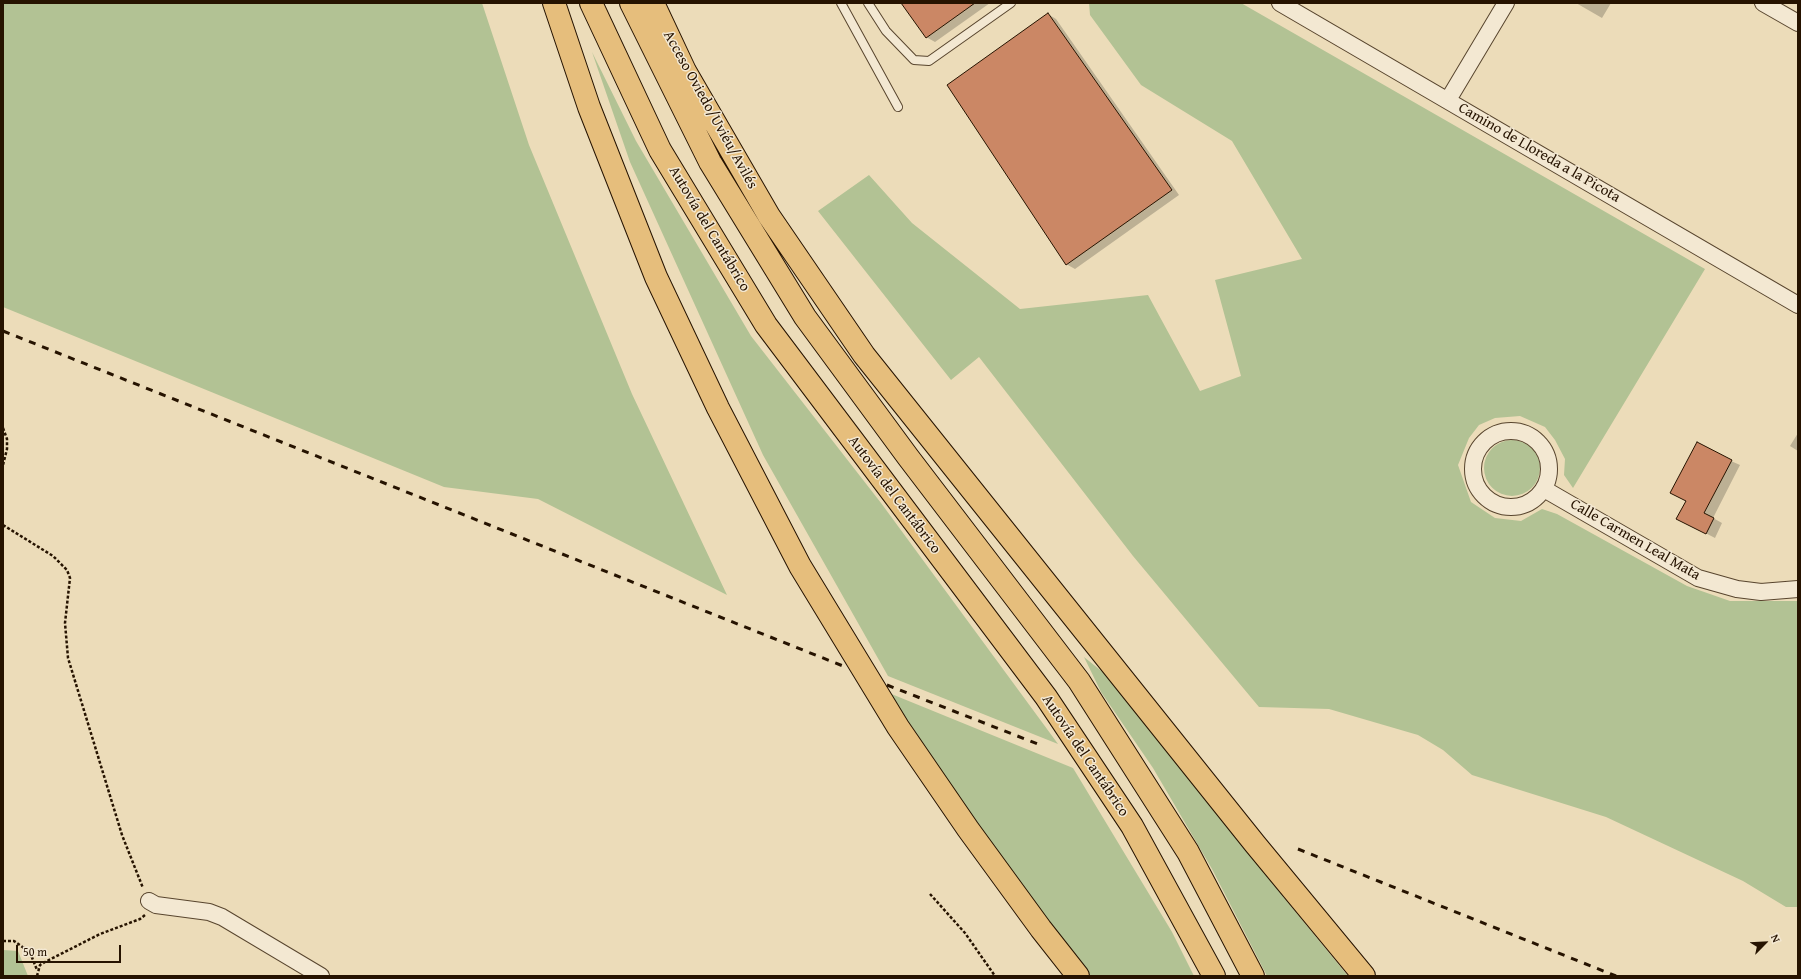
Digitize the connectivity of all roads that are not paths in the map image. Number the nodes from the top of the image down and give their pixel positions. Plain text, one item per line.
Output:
1 (554, 3) edge
2 (591, 3) edge
3 (631, 3) edge
4 (653, 3) edge
5 (841, 3) edge
6 (868, 3) edge
7 (1011, 3) edge
8 (1280, 3) edge
9 (1506, 3) edge
10 (1763, 3) edge
11 (1798, 23) edge
12 (1448, 100) junction
13 (898, 107) dead end
14 (1798, 305) edge
15 (1544, 489) junction
16 (1798, 589) edge
17 (149, 901) road end
18 (321, 976) edge
19 (1078, 976) edge
20 (1214, 976) edge
21 (1253, 976) edge
22 (1364, 976) edge

1 - 19 highway
2 - 20 highway, Autovía del Cantábrico
3 - 21 highway
4 - 22 highway, Acceso Oviedo/Uviéu/Avilés
5 - 13 lane
6 - 7 lane
8 - 12 street, Camino de Lloreda a la Picota
9 - 12 street
10 - 11 street
12 - 14 street, Camino de Lloreda a la Picota
15 - 15 street
15 - 16 street, Calle Carmen Leal Mata
17 - 18 street

